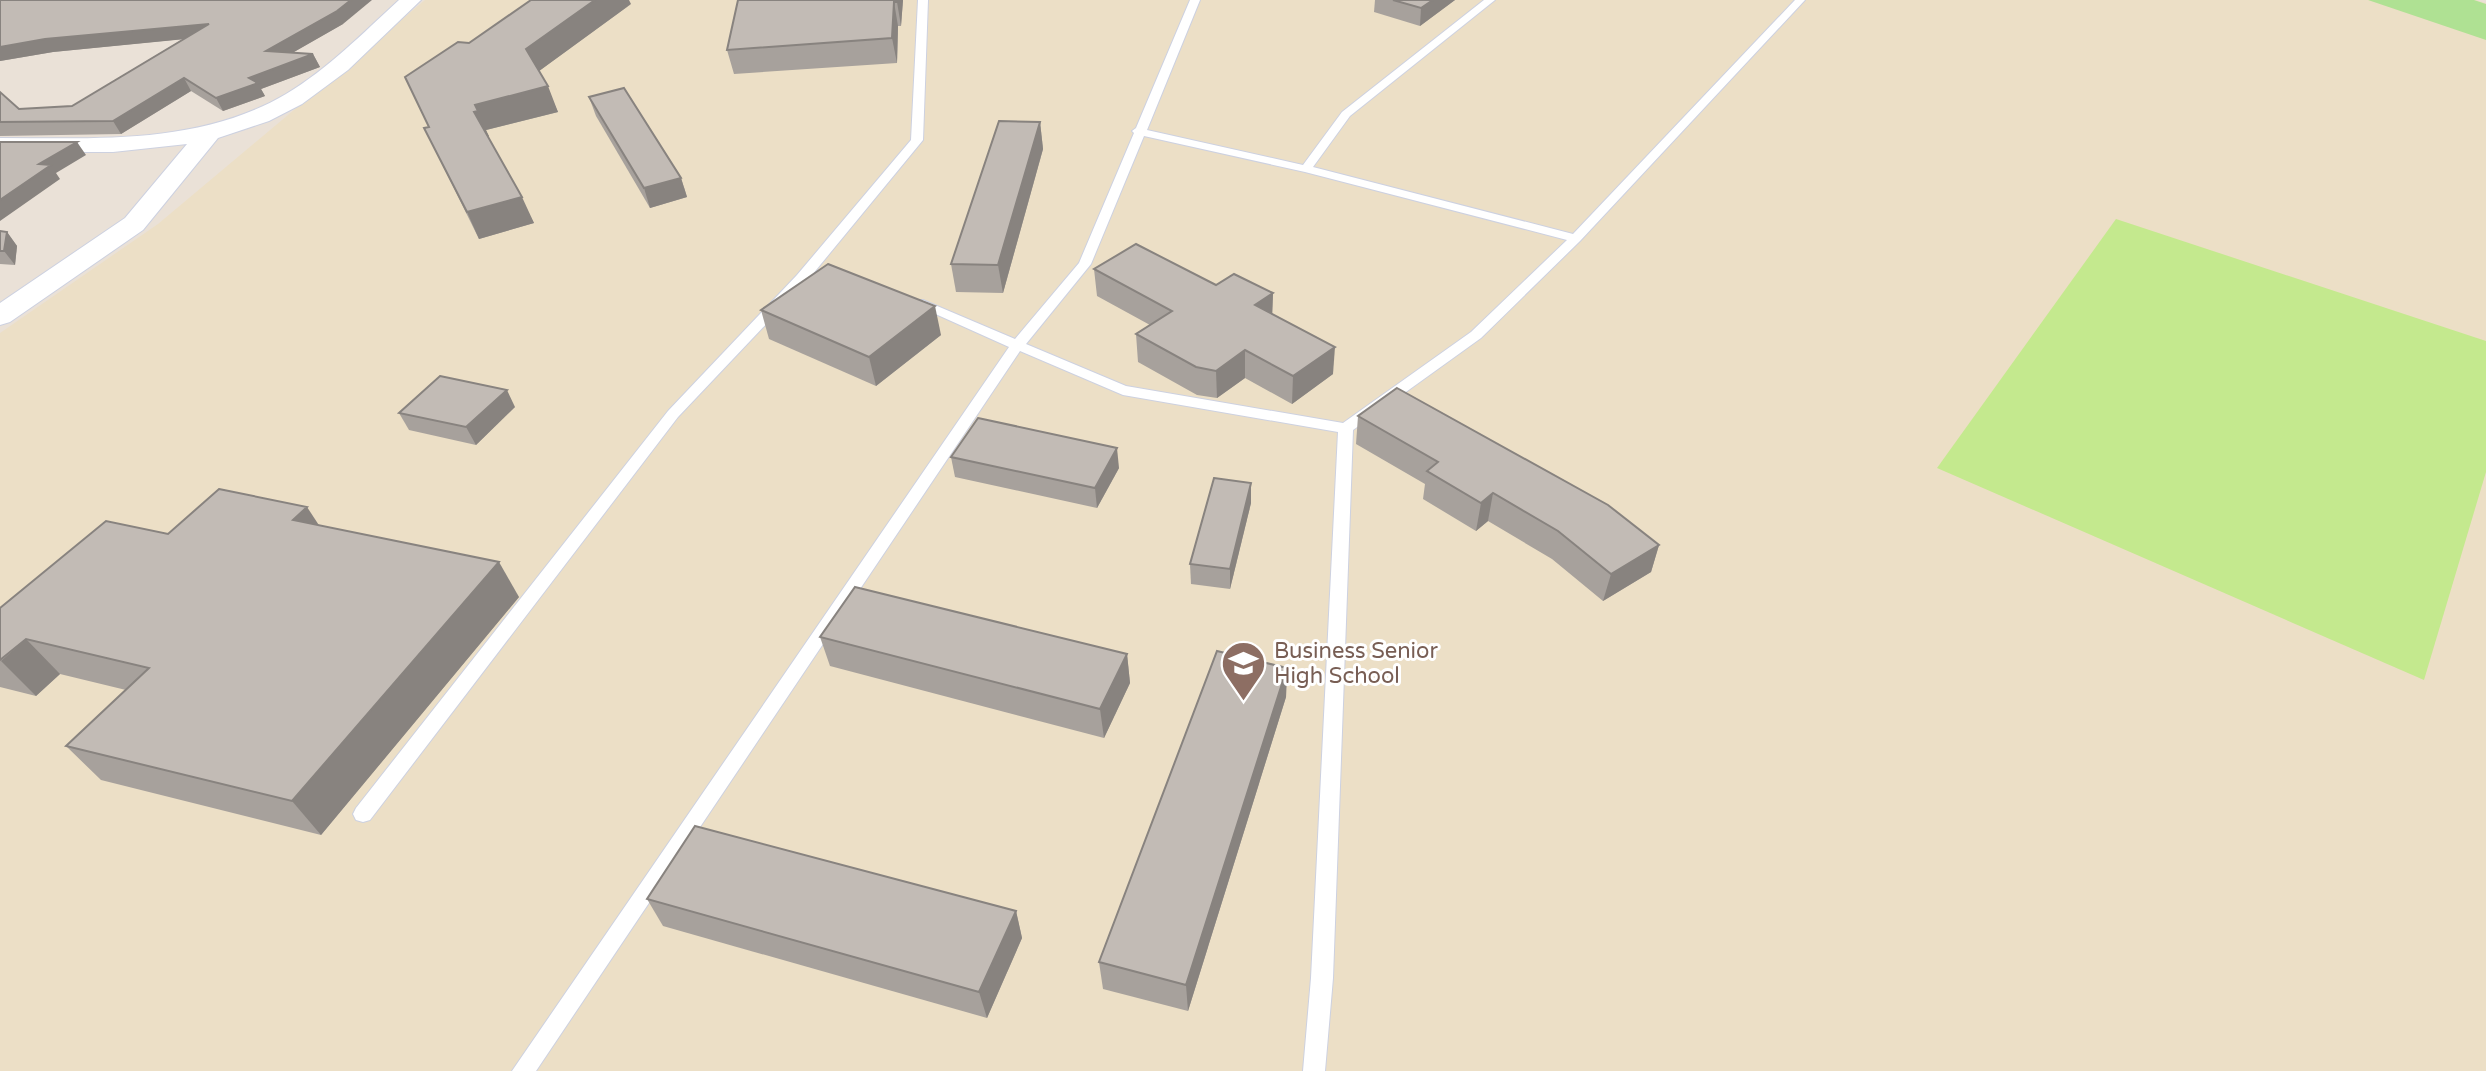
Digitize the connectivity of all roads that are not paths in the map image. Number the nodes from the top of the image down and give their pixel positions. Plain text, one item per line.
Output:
1 (411, 0) edge
2 (923, 0) edge
3 (1195, 0) edge
4 (1490, 0) edge
5 (1800, 0) edge
6 (1138, 131) junction
7 (209, 134) junction
8 (0, 145) edge
9 (1306, 169) junction
10 (1576, 238) junction
11 (900, 295) edge
12 (0, 316) edge
13 (1017, 345) junction
14 (1346, 428) junction
15 (363, 814) dead end
16 (523, 1071) edge
17 (1314, 1071) edge

1 - 7 street
2 - 15 lane
3 - 6 lane
4 - 9 lane
5 - 10 lane
6 - 9 lane
6 - 13 lane
7 - 8 street
7 - 12 street
9 - 10 lane
10 - 14 lane
11 - 13 lane
13 - 14 lane
13 - 16 lane
14 - 17 lane

